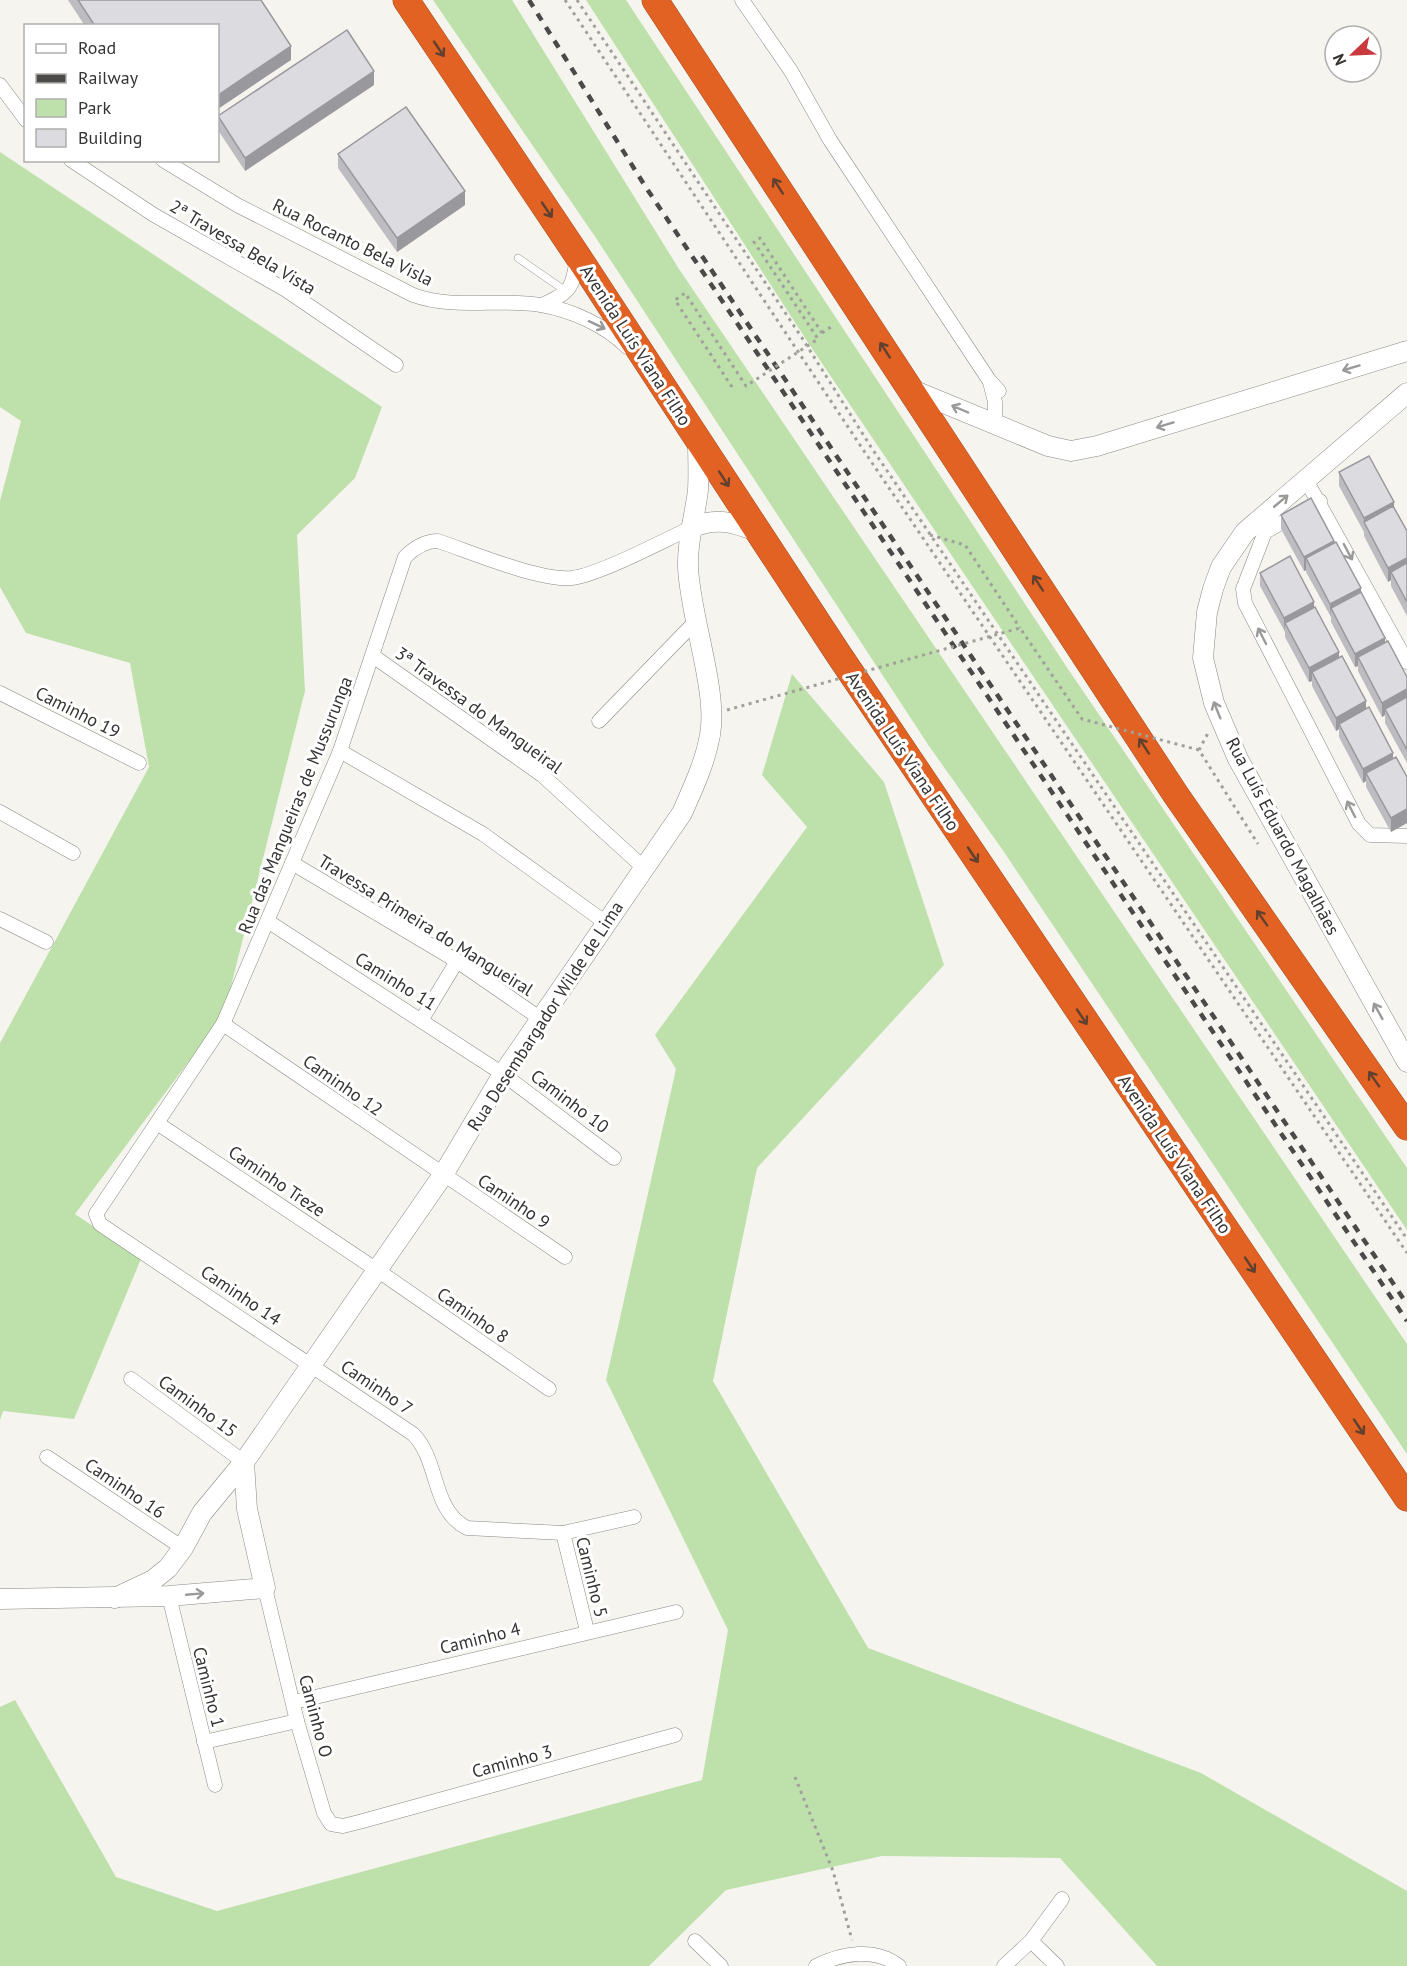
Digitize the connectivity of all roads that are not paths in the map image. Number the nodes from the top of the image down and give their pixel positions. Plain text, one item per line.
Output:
1 (406, 0) edge
2 (655, 0) edge
3 (742, 0) edge
4 (0, 85) edge
5 (19, 102) edge
6 (74, 162) edge
7 (166, 162) edge
8 (577, 255) junction
9 (518, 258) dead end
10 (567, 292) junction
11 (542, 305) junction
12 (1407, 351) edge
13 (396, 365) dead end
14 (658, 378) junction
15 (989, 380) junction
16 (910, 388) junction
17 (999, 391) dead end
18 (1407, 393) edge
19 (995, 424) junction
20 (698, 439) junction
21 (1306, 480) junction
22 (1320, 501) junction
23 (691, 528) junction
24 (758, 532) junction
25 (694, 622) junction
26 (373, 656) junction
27 (1407, 662) edge
28 (0, 693) edge
29 (599, 721) dead end
30 (340, 751) junction
31 (139, 763) dead end
32 (0, 812) edge
33 (1407, 836) edge
34 (73, 853) dead end
35 (292, 863) junction
36 (644, 867) junction
37 (0, 919) edge
38 (269, 922) junction
39 (606, 923) junction
40 (46, 942) dead end
41 (457, 961) junction
42 (422, 1019) junction
43 (541, 1019) junction
44 (223, 1024) junction
45 (1407, 1062) edge
46 (503, 1074) junction
47 (157, 1123) junction
48 (1407, 1127) edge
49 (614, 1158) dead end
50 (443, 1176) junction
51 (108, 1193) joint
52 (565, 1257) dead end
53 (377, 1270) junction
54 (311, 1365) junction
55 (131, 1379) dead end
56 (549, 1389) dead end
57 (47, 1458) dead end
58 (244, 1461) junction
59 (1407, 1498) edge
60 (207, 1506) junction
61 (247, 1509) junction
62 (634, 1517) dead end
63 (563, 1533) junction
64 (183, 1548) junction
65 (168, 1568) junction
66 (265, 1588) junction
67 (169, 1596) junction
68 (115, 1598) junction
69 (0, 1599) edge
70 (676, 1612) dead end
71 (587, 1631) junction
72 (294, 1702) junction
73 (297, 1721) junction
74 (675, 1735) dead end
75 (204, 1742) junction
76 (215, 1785) dead end
77 (359, 1822) joint
78 (1062, 1899) dead end
79 (695, 1941) dead end
80 (1031, 1941) junction
81 (721, 1966) edge
82 (816, 1966) edge
83 (899, 1966) edge
84 (1005, 1966) edge
85 (1057, 1966) edge

1 -> 8 highway, Avenida Luís Viana Filho
16 -> 2 highway
3 - 15 street
4 - 5 street
6 - 13 street, 2ª Travessa Bela Vista
7 - 11 street, Rua Rocanto Bela Visla
8 - 10 street
8 - 14 highway, Avenida Luís Viana Filho
9 - 10 lane
10 - 11 street, Rua Rocanto Bela Visla
11 -> 14 street, Rua Rocanto Bela Visla
12 -> 19 main road
14 - 20 highway, Avenida Luís Viana Filho
15 - 17 street
15 - 19 street
19 -> 16 main road
48 -> 16 highway
18 - 21 main road, Rua Luís Eduardo Magalhães
20 - 23 main road, Rua Desembargador Wilde de Lima
20 -> 24 highway, Avenida Luís Viana Filho
21 - 22 street
45 -> 21 main road, Rua Luís Eduardo Magalhães
22 -> 27 street
33 -> 22 street
23 - 24 main road
23 - 25 main road, Rua Desembargador Wilde de Lima
23 - 26 street, Rua das Mangueiras de Mussurunga
24 -> 59 highway, Avenida Luís Viana Filho
25 - 29 street
25 - 36 main road, Rua Desembargador Wilde de Lima
26 - 30 street, Rua das Mangueiras de Mussurunga
26 - 36 street, 3ª Travessa do Mangueiral
28 - 31 street, Caminho 19
30 - 35 street, Rua das Mangueiras de Mussurunga
30 - 39 street
32 - 34 street
35 - 38 street, Rua das Mangueiras de Mussurunga
35 - 41 street, Travessa Primeira do Mangueiral
36 - 39 main road, Rua Desembargador Wilde de Lima
37 - 40 street
38 - 42 street, Caminho 11
38 - 44 street, Rua das Mangueiras de Mussurunga
39 - 43 main road, Rua Desembargador Wilde de Lima
41 - 42 street
41 - 43 street, Travessa Primeira do Mangueiral
42 - 46 street, Caminho 11
43 - 46 main road, Rua Desembargador Wilde de Lima
44 - 47 street, Rua das Mangueiras de Mussurunga
44 - 50 street, Caminho 12
46 - 49 street, Caminho 10
46 - 50 main road, Rua Desembargador Wilde de Lima
47 - 51 street, Rua das Mangueiras de Mussurunga
47 - 53 street, Caminho Treze
50 - 52 street, Caminho 9
50 - 53 main road, Rua Desembargador Wilde de Lima
51 - 54 street, Caminho 14
53 - 54 main road, Rua Desembargador Wilde de Lima
53 - 56 street, Caminho 8
54 - 58 main road, Rua Desembargador Wilde de Lima
54 - 63 street, Caminho 7
55 - 58 street, Caminho 15
57 - 64 street, Caminho 16
58 - 60 main road, Rua Desembargador Wilde de Lima
58 - 61 main road
60 - 61 main road
60 - 64 main road, Rua Desembargador Wilde de Lima
61 - 66 main road
62 - 63 street, Caminho 5
63 - 71 street, Caminho 5
64 - 65 main road, Rua Desembargador Wilde de Lima
65 - 67 main road
65 - 68 main road, Rua Desembargador Wilde de Lima
67 -> 66 main road, Rua Desembargador Wilde de Lima
66 - 72 street, Caminho O
67 - 68 main road, Rua Desembargador Wilde de Lima
67 - 75 street, Caminho 1
68 - 69 main road, Rua Desembargador Wilde de Lima
70 - 71 street, Caminho 4
71 - 72 street, Caminho 4
72 - 73 street, Caminho O
73 - 75 street
73 - 77 street, Caminho O
74 - 77 street, Caminho 3
75 - 76 street, Caminho 1
78 - 80 street
79 - 81 street
80 - 84 street
80 - 85 street
82 - 83 street

